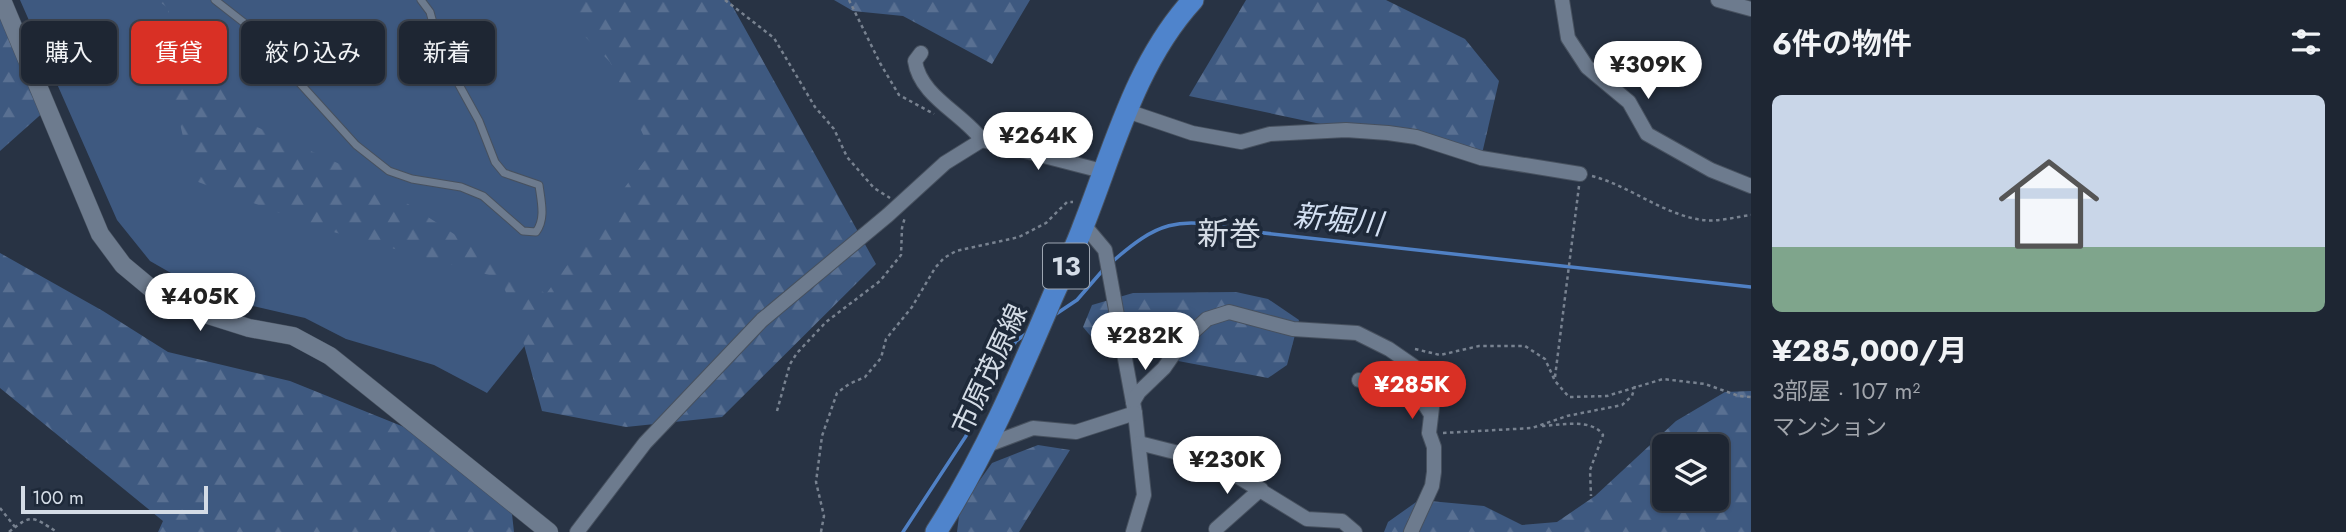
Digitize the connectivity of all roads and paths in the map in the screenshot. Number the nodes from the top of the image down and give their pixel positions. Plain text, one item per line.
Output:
1 (2, 0) edge
2 (215, 0) edge
3 (421, 0) edge
4 (725, 0) edge
5 (849, 0) edge
6 (1193, 0) edge
7 (1562, 0) edge
8 (1718, 0) edge
9 (1751, 9) edge
10 (921, 53) dead end
11 (1127, 111) junction
12 (934, 114) dead end
13 (982, 140) junction
14 (1102, 170) junction
15 (1580, 174) junction
16 (1751, 186) edge
17 (1092, 202) junction
18 (903, 210) junction
19 (1751, 215) edge
20 (1084, 225) junction
21 (1411, 348) dead end
22 (1359, 380) dead end
23 (1555, 381) junction
24 (1635, 386) junction
25 (1751, 397) edge
26 (1134, 407) junction
27 (776, 411) dead end
28 (1430, 413) junction
29 (1539, 426) junction
30 (1429, 433) junction
31 (1139, 443) junction
32 (985, 446) junction
33 (1261, 489) junction
34 (1591, 496) dead end
35 (0, 508) edge
36 (15, 527) junction
37 (1216, 529) dead end
38 (9, 532) edge
39 (57, 532) edge
40 (549, 532) edge
41 (577, 532) edge
42 (821, 532) edge
43 (936, 532) edge
44 (1133, 532) edge
45 (1355, 532) edge
46 (1411, 532) edge

1 - 40 street
2 - 3 lane
4 - 18 path
5 - 12 path
6 - 11 main road, 市原茂原線 / 13
7 - 16 street
8 - 9 street
10 - 13 street
11 - 14 main road, 市原茂原線 / 13
11 - 15 street
13 - 14 street
13 - 18 street
14 - 17 main road, 市原茂原線 / 13
15 - 19 path
15 - 23 path
17 - 20 main road, 市原茂原線 / 13
17 - 42 path
18 - 27 path
18 - 41 street
20 - 26 street, 13
20 - 32 main road, 市原茂原線 / 13
21 - 23 path
22 - 28 street
23 - 24 path
24 - 25 path
24 - 29 path
26 - 28 street
26 - 31 street, 13
26 - 32 street
28 - 30 street
29 - 30 path
29 - 34 path
30 - 46 street
31 - 33 street
31 - 44 street, 13
32 - 43 main road, 市原茂原線 / 13
33 - 37 street
33 - 45 street
35 - 36 path
36 - 38 path
36 - 39 path

